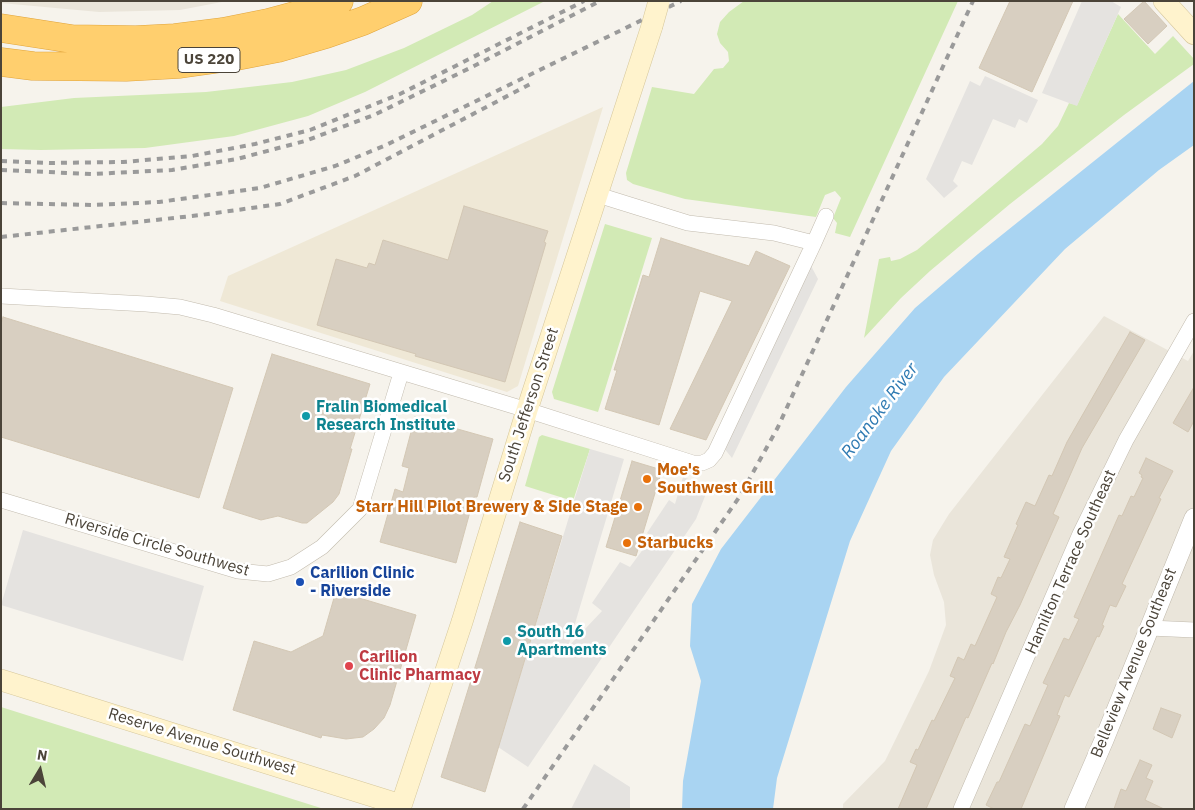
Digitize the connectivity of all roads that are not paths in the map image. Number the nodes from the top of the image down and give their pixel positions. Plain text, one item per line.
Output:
1 (339, 1) edge
2 (408, 1) edge
3 (659, 1) edge
4 (1164, 1) edge
5 (1, 28) edge
6 (1194, 34) edge
7 (1, 62) edge
8 (598, 195) junction
9 (826, 216) dead end
10 (814, 243) junction
11 (1, 296) edge
12 (1194, 321) edge
13 (401, 372) junction
14 (527, 410) junction
15 (1, 500) edge
16 (1194, 518) edge
17 (1150, 628) junction
18 (1194, 630) edge
19 (1, 680) edge
20 (404, 808) edge
21 (961, 809) edge
22 (1074, 809) edge

1 - 5 highway, US 220
2 - 7 highway, US 220
3 - 8 main road, South Jefferson Street, bridge
4 - 6 main road
8 - 10 street
8 - 14 main road, South Jefferson Street
9 - 10 street
10 - 14 street
11 - 13 street
12 - 21 street, Hamilton Terrace Southeast
13 - 14 street
13 - 15 street, Riverside Circle Southwest
14 - 20 main road, South Jefferson Street
16 - 17 street, Belleview Avenue Southeast
17 - 18 street
17 - 22 street, Belleview Avenue Southeast
19 - 20 main road, Reserve Avenue Southwest

